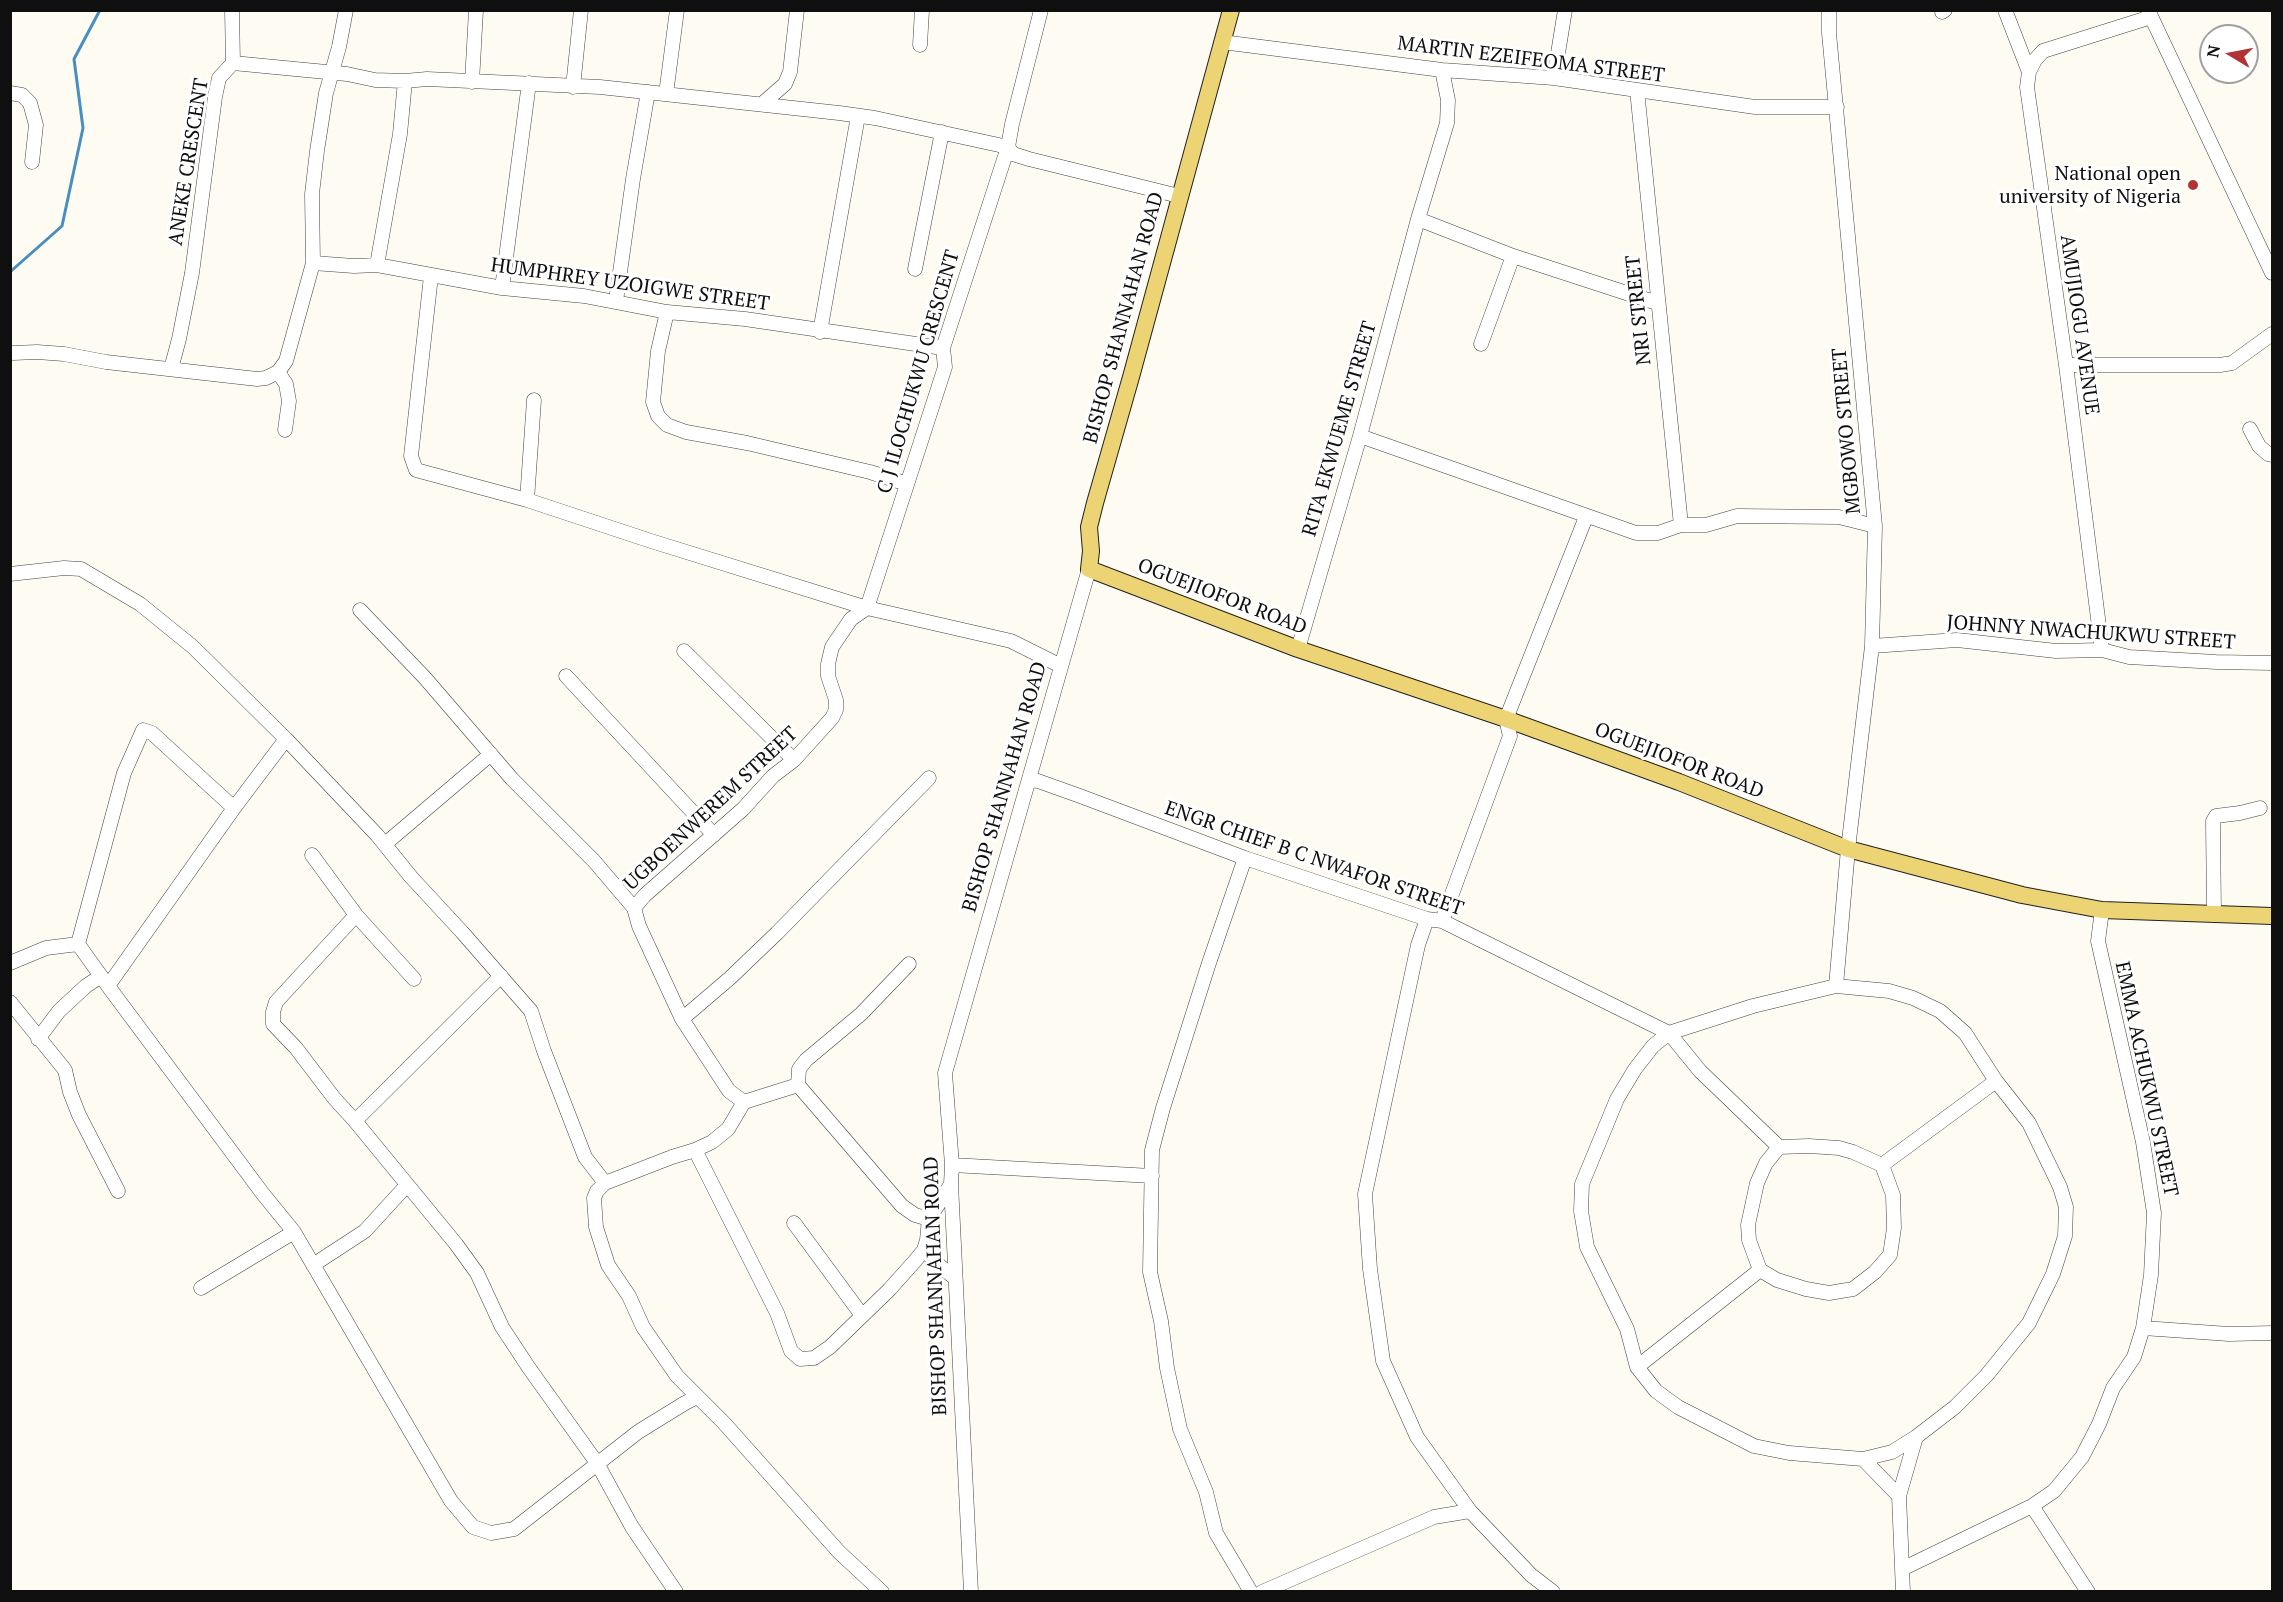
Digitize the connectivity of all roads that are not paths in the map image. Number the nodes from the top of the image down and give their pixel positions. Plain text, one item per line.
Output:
1 (232, 10) edge
2 (346, 10) edge
3 (476, 10) edge
4 (580, 10) edge
5 (677, 10) edge
6 (797, 10) edge
7 (922, 10) edge
8 (1041, 10) edge
9 (1231, 10) edge
10 (1565, 10) edge
11 (1829, 10) edge
12 (2005, 10) edge
13 (2150, 14) edge
14 (1222, 42) junction
15 (920, 45) dead end
16 (233, 63) junction
17 (1442, 70) junction
18 (2029, 72) junction
19 (332, 74) junction
20 (1554, 78) junction
21 (405, 81) junction
22 (472, 82) junction
23 (529, 83) junction
24 (573, 87) junction
25 (1637, 90) junction
26 (648, 92) junction
27 (10, 93) edge
28 (666, 94) junction
29 (762, 105) junction
30 (1837, 107) junction
31 (858, 116) junction
32 (942, 132) junction
33 (1008, 147) junction
34 (32, 162) dead end
35 (1179, 196) junction
36 (1418, 219) junction
37 (1513, 256) junction
38 (313, 263) junction
39 (376, 264) junction
40 (915, 269) dead end
41 (2272, 273) edge
42 (431, 276) junction
43 (502, 288) junction
44 (616, 301) junction
45 (1657, 303) junction
46 (667, 312) junction
47 (820, 332) junction
48 (2272, 334) edge
49 (1481, 344) dead end
50 (943, 348) junction
51 (13, 353) dead end
52 (2066, 365) junction
53 (171, 369) junction
54 (278, 372) junction
55 (534, 400) dead end
56 (2250, 429) dead end
57 (285, 430) dead end
58 (1360, 436) junction
59 (2272, 455) edge
60 (907, 484) junction
61 (527, 500) junction
62 (1586, 517) junction
63 (1681, 525) junction
64 (1875, 526) junction
65 (1089, 569) junction
66 (10, 574) edge
67 (867, 608) junction
68 (360, 610) dead end
69 (1872, 646) junction
70 (1298, 649) junction
71 (2102, 650) junction
72 (684, 651) dead end
73 (2272, 663) edge
74 (1061, 666) junction
75 (566, 676) dead end
76 (1506, 719) junction
77 (286, 739) junction
78 (491, 754) junction
79 (794, 760) junction
80 (929, 778) dead end
81 (1033, 780) junction
82 (234, 808) junction
83 (2260, 808) dead end
84 (714, 835) junction
85 (385, 844) junction
86 (1848, 849) junction
87 (312, 855) dead end
88 (1245, 858) junction
89 (634, 909) junction
90 (2102, 910) junction
91 (356, 915) junction
92 (2214, 915) junction
93 (2272, 916) edge
94 (1427, 919) junction
95 (1442, 921) junction
96 (78, 944) junction
97 (10, 963) edge
98 (909, 964) dead end
99 (501, 976) junction
100 (414, 979) dead end
101 (105, 981) junction
102 (1836, 986) junction
103 (10, 1002) edge
104 (682, 1019) junction
105 (1669, 1033) junction
106 (38, 1039) junction
107 (1996, 1081) junction
108 (798, 1085) junction
109 (744, 1102) junction
110 (355, 1120) junction
111 (1779, 1147) junction
112 (695, 1150) junction
113 (952, 1165) junction
114 (1882, 1165) junction
115 (1152, 1176) junction
116 (605, 1183) junction
117 (951, 1184) junction
118 (407, 1185) junction
119 (118, 1191) dead end
120 (929, 1219) junction
121 (794, 1223) dead end
122 (294, 1232) junction
123 (924, 1250) junction
124 (313, 1265) junction
125 (1760, 1270) junction
126 (955, 1278) junction
127 (201, 1288) dead end
128 (861, 1314) junction
129 (2143, 1328) junction
130 (2272, 1334) edge
131 (1637, 1367) junction
132 (697, 1398) junction
133 (1916, 1437) junction
134 (1863, 1459) junction
135 (597, 1463) junction
136 (1899, 1496) junction
137 (2032, 1506) junction
138 (1470, 1511) junction
139 (1902, 1569) junction
140 (676, 1592) edge
141 (882, 1592) edge
142 (971, 1592) edge
143 (1251, 1592) edge
144 (1262, 1592) edge
145 (1553, 1592) edge
146 (1903, 1592) edge
147 (2088, 1592) edge

1 - 16 street
2 - 19 street
3 - 22 street
4 - 24 street
5 - 28 street
6 - 29 street
7 - 15 street
8 - 33 street, C J ILOCHUKWU CRESCENT
9 - 14 main road, BISHOP SHANNAHAN ROAD
10 - 20 street
11 - 30 street, MGBOWO STREET
12 - 18 street
13 - 18 street
13 - 41 street
14 - 17 street, MARTIN EZEIFEOMA STREET
14 - 35 main road, BISHOP SHANNAHAN ROAD
16 - 19 street, ANEKE CRESCENT
16 - 53 street, ANEKE CRESCENT
17 - 20 street, MARTIN EZEIFEOMA STREET
17 - 36 street, RITA EKWUEME STREET
18 - 52 street, AMUJIOGU AVENUE
19 - 21 street, ANEKE CRESCENT
19 - 38 street
20 - 25 street, MARTIN EZEIFEOMA STREET
21 - 22 street, ANEKE CRESCENT
21 - 39 street
22 - 23 street, ANEKE CRESCENT
23 - 24 street, ANEKE CRESCENT
23 - 43 street
24 - 26 street, ANEKE CRESCENT
25 - 30 street, MARTIN EZEIFEOMA STREET
25 - 45 street, NRI STREET
26 - 28 street, ANEKE CRESCENT
26 - 44 street
27 - 34 street
28 - 29 street, ANEKE CRESCENT
29 - 31 street, ANEKE CRESCENT
30 - 64 street, MGBOWO STREET
31 - 32 street, ANEKE CRESCENT
31 - 47 street
32 - 33 street, ANEKE CRESCENT
32 - 40 street
33 - 35 street, ANEKE CRESCENT
33 - 50 street, C J ILOCHUKWU CRESCENT
35 - 65 main road, BISHOP SHANNAHAN ROAD
36 - 37 street
36 - 58 street, RITA EKWUEME STREET
37 - 45 street
37 - 49 street
38 - 39 street, HUMPHREY UZOIGWE STREET
38 - 54 street
39 - 42 street, HUMPHREY UZOIGWE STREET
42 - 43 street, HUMPHREY UZOIGWE STREET
42 - 61 street
43 - 44 street, HUMPHREY UZOIGWE STREET
44 - 46 street, HUMPHREY UZOIGWE STREET
45 - 63 street, NRI STREET
46 - 47 street, HUMPHREY UZOIGWE STREET
46 - 60 street
47 - 50 street, HUMPHREY UZOIGWE STREET
48 - 52 street
50 - 60 street, C J ILOCHUKWU CRESCENT
51 - 53 street
52 - 71 street, AMUJIOGU AVENUE
53 - 54 street
54 - 57 street
55 - 61 street
56 - 59 street
58 - 62 street
58 - 70 street, RITA EKWUEME STREET
60 - 67 street, C J ILOCHUKWU CRESCENT
61 - 67 street
62 - 63 street
62 - 76 street
63 - 64 street
64 - 69 street, MGBOWO STREET
65 - 70 main road, OGUEJIOFOR ROAD
65 - 74 street, BISHOP SHANNAHAN ROAD
66 - 77 street
67 - 74 street
67 - 79 street, UGBOENWEREM STREET
68 - 78 street
69 - 71 street, JOHNNY NWACHUKWU STREET
69 - 86 street, MGBOWO STREET
70 - 76 main road, OGUEJIOFOR ROAD
71 - 73 street, JOHNNY NWACHUKWU STREET
72 - 79 street
74 - 81 street, BISHOP SHANNAHAN ROAD
75 - 84 street
76 - 86 main road, OGUEJIOFOR ROAD
76 - 95 street
77 - 82 street
77 - 85 street
78 - 85 street
78 - 89 street
79 - 84 street, UGBOENWEREM STREET
80 - 104 street
81 - 88 street, ENGR CHIEF B C NWAFOR STREET
81 - 113 street, BISHOP SHANNAHAN ROAD
82 - 96 street
82 - 101 street
83 - 92 street
84 - 89 street, UGBOENWEREM STREET
85 - 99 street
86 - 90 main road, OGUEJIOFOR ROAD
86 - 102 street, MGBOWO STREET
87 - 91 street
88 - 94 street, ENGR CHIEF B C NWAFOR STREET
88 - 115 street
89 - 104 street, UGBOENWEREM STREET
90 - 92 main road, OGUEJIOFOR ROAD
90 - 129 street, EMMA ACHUKWU STREET
91 - 100 street
91 - 110 street
92 - 93 main road, OGUEJIOFOR ROAD
94 - 95 street, ENGR CHIEF B C NWAFOR STREET
94 - 138 street
95 - 105 street, ENGR CHIEF B C NWAFOR STREET
96 - 97 street
96 - 101 street
98 - 108 street
99 - 110 street
99 - 116 street
101 - 106 street
101 - 122 street
102 - 105 street
102 - 107 street
103 - 106 street
104 - 109 street, UGBOENWEREM STREET
105 - 111 street
105 - 131 street
106 - 119 street
107 - 114 street
107 - 133 street
108 - 109 street
108 - 120 street
109 - 112 street
110 - 118 street
111 - 114 street
111 - 125 street
112 - 116 street
112 - 128 street
113 - 115 street
113 - 117 street, BISHOP SHANNAHAN ROAD
114 - 125 street
115 - 143 street
116 - 132 street
117 - 120 street
117 - 126 street, BISHOP SHANNAHAN ROAD
118 - 124 street
118 - 135 street
120 - 123 street
121 - 128 street
122 - 124 street
122 - 127 street
123 - 126 street
123 - 128 street
124 - 135 street
125 - 131 street
126 - 142 street, BISHOP SHANNAHAN ROAD
129 - 130 street
129 - 137 street, EMMA ACHUKWU STREET
131 - 134 street
132 - 135 street
132 - 141 street
133 - 134 street
133 - 136 street
134 - 136 street
135 - 140 street
136 - 139 street
137 - 139 street, EMMA ACHUKWU STREET
137 - 147 street
138 - 144 street
138 - 145 street
139 - 146 street

